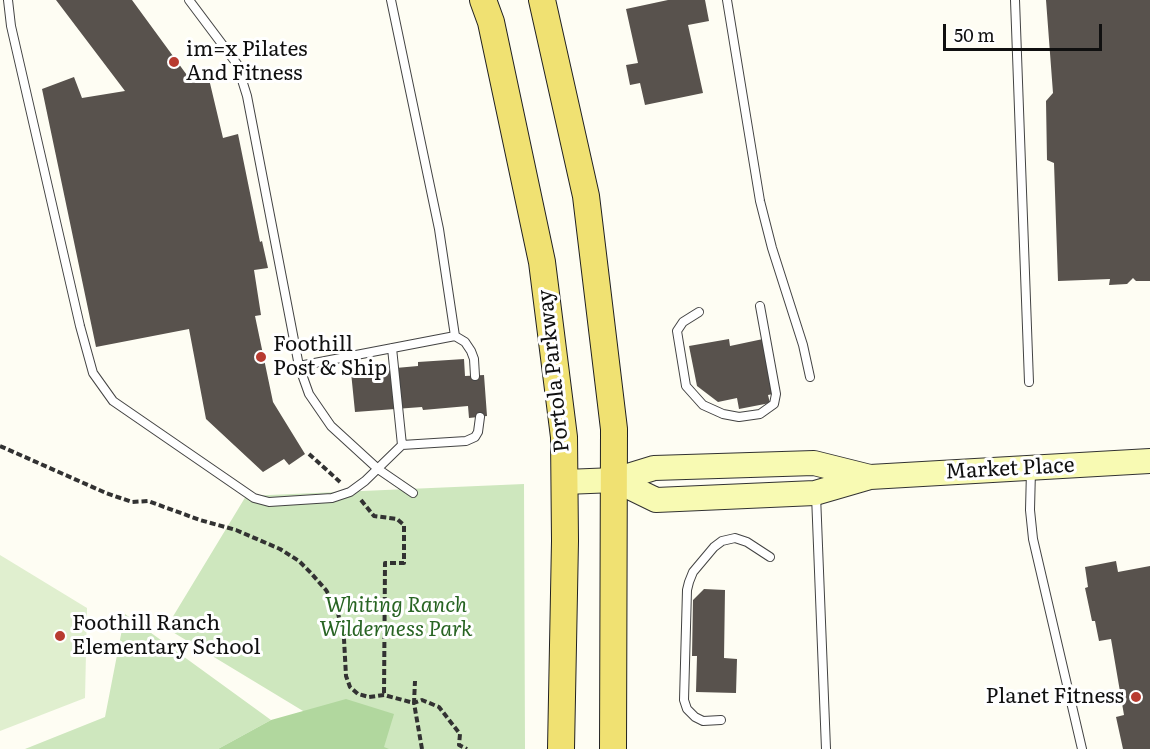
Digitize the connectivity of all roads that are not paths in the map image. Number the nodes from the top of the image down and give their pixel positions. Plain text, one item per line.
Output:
1 (8, 0) edge
2 (189, 0) edge
3 (391, 0) edge
4 (483, 0) edge
5 (542, 0) edge
6 (727, 0) edge
7 (1015, 0) edge
8 (760, 306) dead end
9 (699, 312) dead end
10 (455, 336) junction
11 (392, 348) junction
12 (299, 366) junction
13 (475, 376) dead end
14 (810, 377) dead end
15 (1029, 382) dead end
16 (480, 417) dead end
17 (402, 445) junction
18 (1150, 461) edge
19 (1031, 467) junction
20 (378, 469) junction
21 (870, 477) junction
22 (615, 480) junction
23 (565, 482) junction
24 (413, 493) dead end
25 (816, 493) junction
26 (770, 557) dead end
27 (721, 720) dead end
28 (561, 749) edge
29 (613, 749) edge
30 (826, 749) edge
31 (1082, 749) edge

1 - 20 lane
2 - 12 lane
3 - 10 lane
4 - 23 main road, Portola Parkway
5 - 22 main road
6 - 14 lane
7 - 15 lane
8 - 9 lane
10 - 11 lane
10 - 13 lane
11 - 12 lane
11 - 17 lane
12 - 20 lane
16 - 17 lane
17 - 20 lane
18 - 19 street, Market Place
19 - 21 street, Market Place
19 - 31 lane
20 - 24 lane
21 - 22 street, Market Place
21 - 25 street, Market Place
22 - 23 street, Market Place
22 - 25 street, Market Place
22 - 29 main road
23 - 28 main road, Portola Parkway
25 - 30 lane
26 - 27 lane

